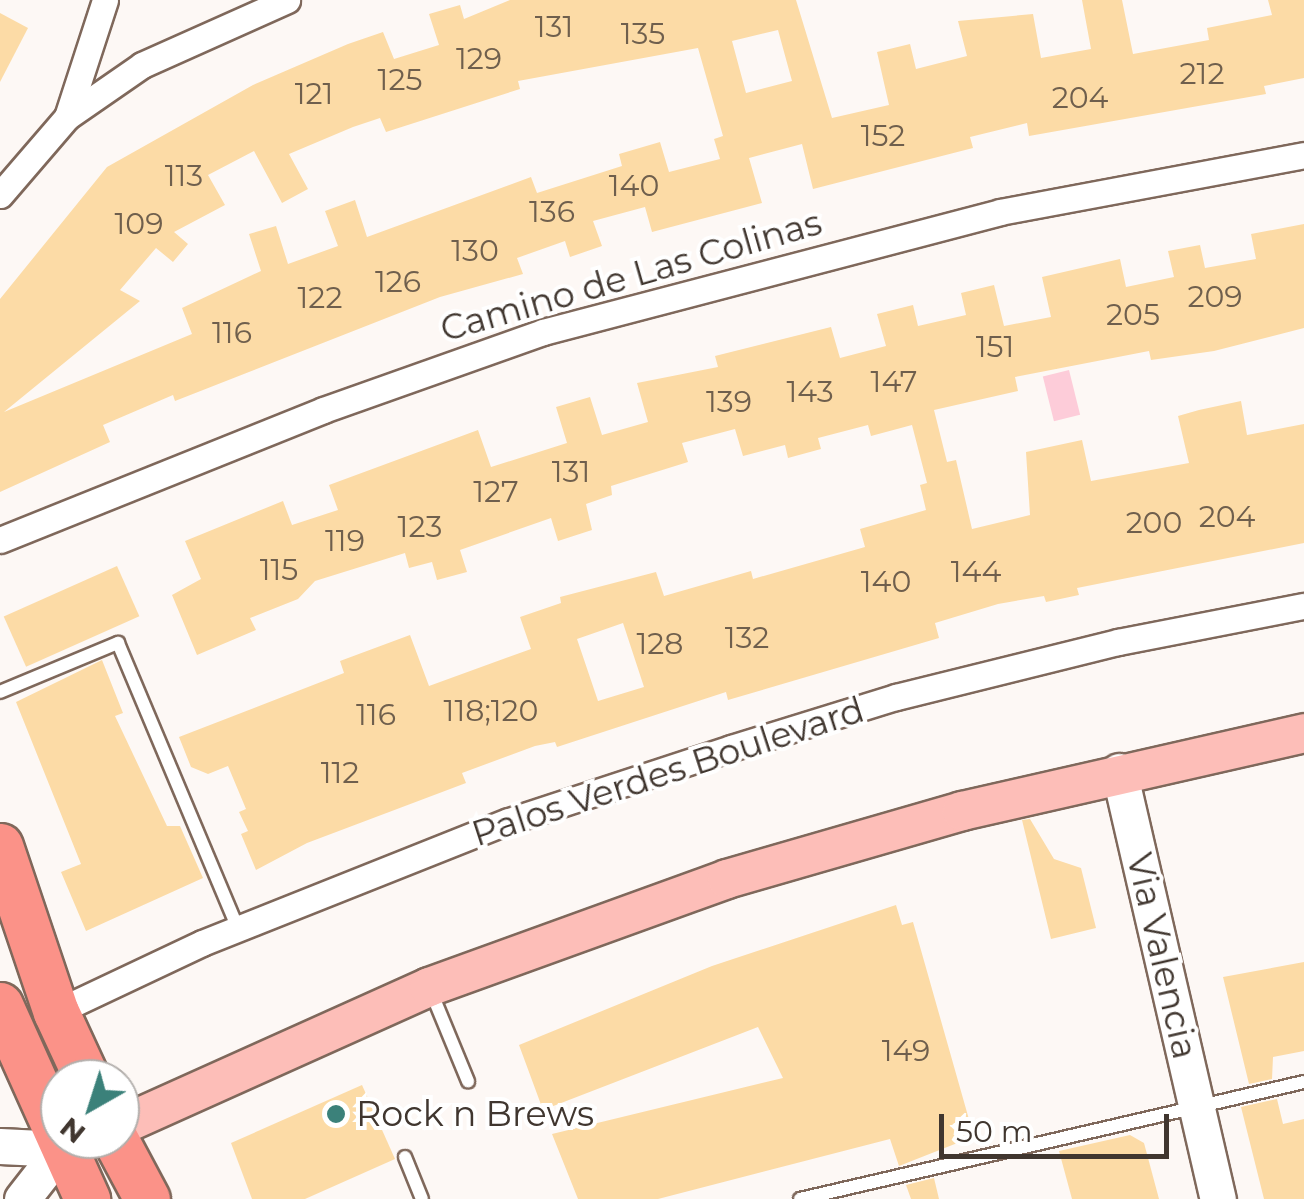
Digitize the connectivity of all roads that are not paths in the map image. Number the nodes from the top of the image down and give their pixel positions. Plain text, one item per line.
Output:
1 (105, 0) edge
2 (287, 0) edge
3 (68, 118) junction
4 (1304, 155) edge
5 (0, 194) edge
6 (0, 540) edge
7 (1304, 606) edge
8 (0, 692) edge
9 (1304, 733) edge
10 (1119, 771) junction
11 (0, 846) edge
12 (238, 929) junction
13 (429, 987) junction
14 (0, 1005) edge
15 (56, 1012) junction
16 (78, 1059) edge
17 (40, 1080) edge
18 (468, 1081) dead end
19 (1304, 1082) edge
20 (1197, 1106) junction
21 (140, 1117) edge
22 (40, 1145) edge
23 (0, 1146) edge
24 (405, 1156) dead end
25 (60, 1159) edge
26 (78, 1159) edge
27 (126, 1159) edge
28 (22, 1199) edge
29 (87, 1199) edge
30 (147, 1199) edge
31 (422, 1199) edge
32 (800, 1199) edge
33 (1218, 1199) edge

1 - 3 street
2 - 3 street
3 - 5 street
4 - 6 street, Camino de Las Colinas
7 - 12 street, Palos Verdes Boulevard
8 - 12 lane
9 - 10 main road
10 - 13 main road
10 - 20 street, Via Valencia
11 - 15 highway
12 - 15 street, Palos Verdes Boulevard
13 - 18 lane
13 - 21 main road
14 - 17 highway
15 - 16 highway
19 - 20 lane
20 - 32 lane
20 - 33 street, Via Valencia
22 - 23 street
24 - 31 lane
25 - 28 street
26 - 29 highway
27 - 30 highway

